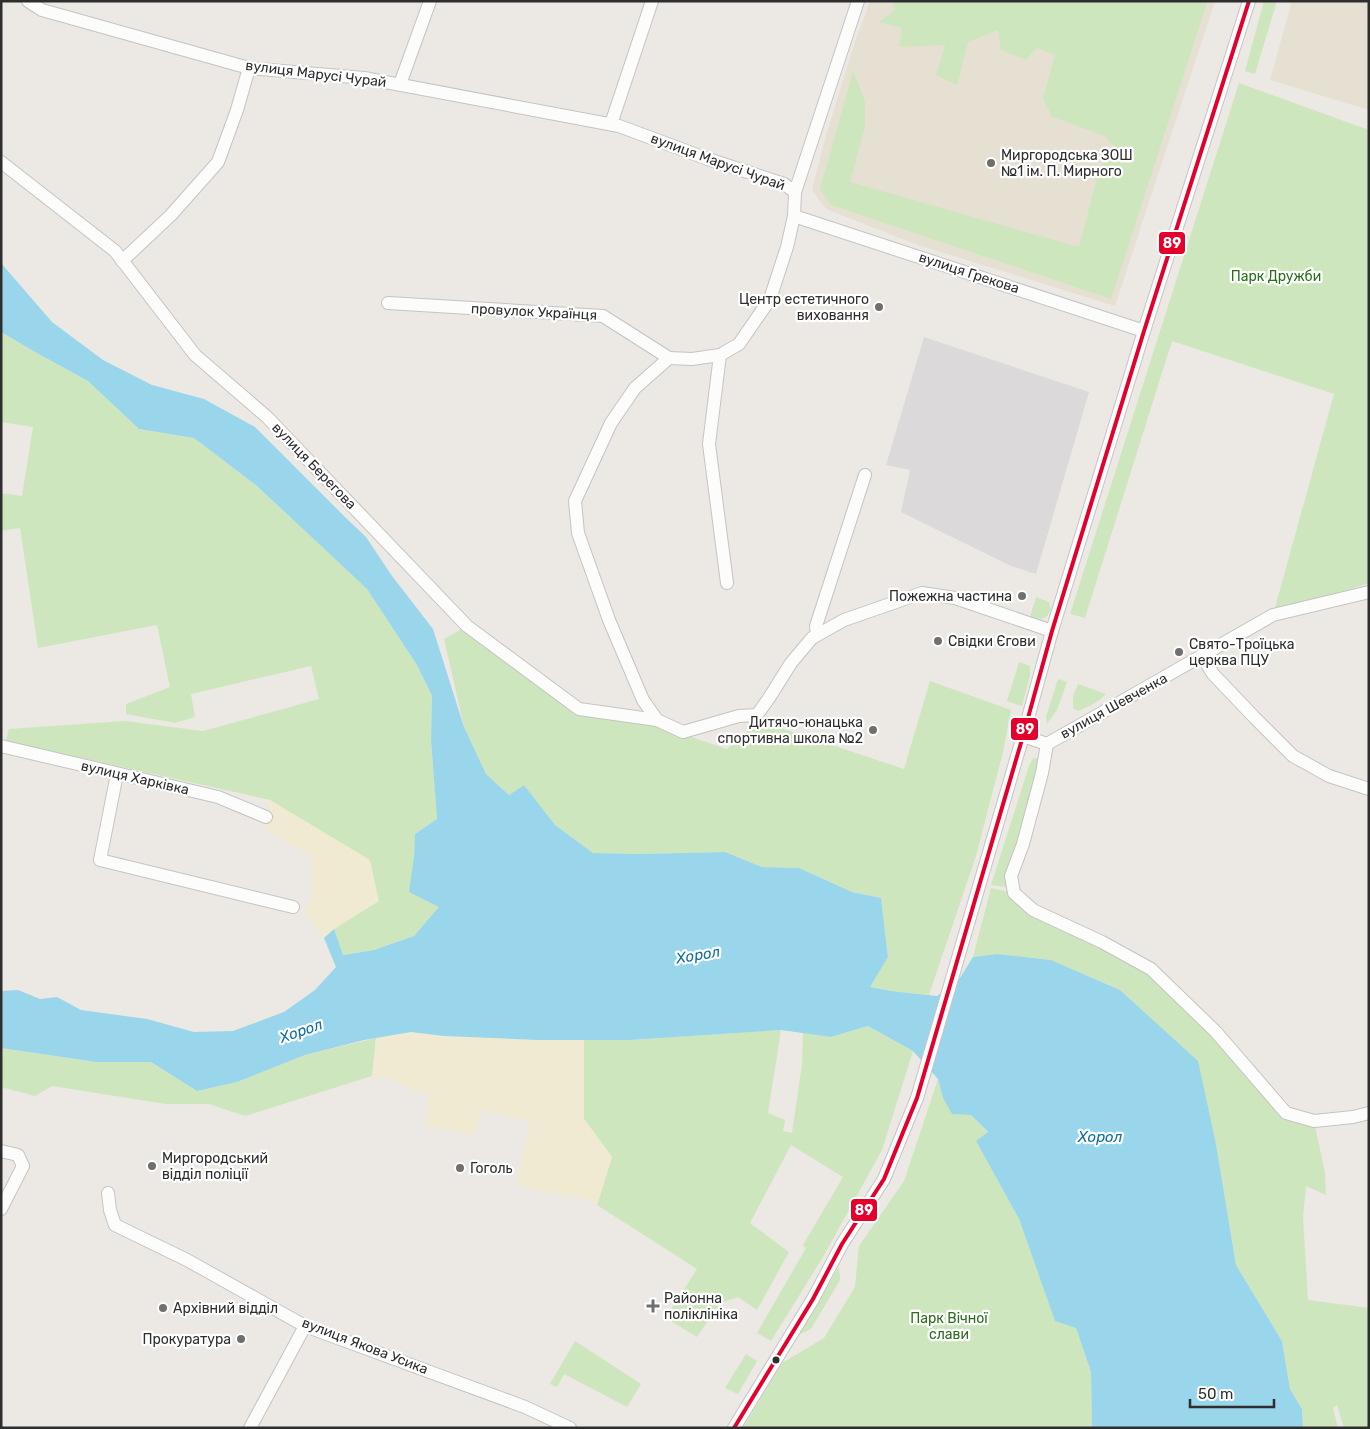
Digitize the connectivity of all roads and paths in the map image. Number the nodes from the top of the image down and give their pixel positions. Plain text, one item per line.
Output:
1 (28, 1) edge
2 (430, 1) edge
3 (652, 1) edge
4 (858, 1) edge
5 (1249, 1) edge
6 (249, 68) junction
7 (400, 84) junction
8 (611, 124) junction
9 (1, 162) edge
10 (795, 192) junction
11 (794, 216) junction
12 (122, 261) junction
13 (388, 303) dead end
14 (1144, 331) junction
15 (720, 355) junction
16 (669, 358) junction
17 (865, 475) dead end
18 (727, 583) dead end
19 (1369, 592) edge
20 (1052, 631) junction
21 (816, 636) junction
22 (1202, 656) junction
23 (657, 720) junction
24 (1024, 736) junction
25 (1047, 744) junction
26 (1, 746) edge
27 (117, 774) junction
28 (1369, 789) edge
29 (266, 817) dead end
30 (293, 907) dead end
31 (1369, 1113) edge
32 (1, 1151) edge
33 (108, 1194) dead end
34 (1, 1209) edge
35 (305, 1326) junction
36 (250, 1428) edge
37 (570, 1428) edge
38 (734, 1428) edge

1 - 6 street, вулиця Марусі Чурай
2 - 7 street
3 - 8 street
4 - 10 street
5 - 14 street
6 - 7 street, вулиця Марусі Чурай
6 - 12 street
7 - 8 street, вулиця Марусі Чурай
8 - 10 street, вулиця Марусі Чурай
9 - 12 street, вулиця Берегова
10 - 11 street
11 - 14 street, вулиця Грекова
11 - 15 street
12 - 23 street, вулиця Берегова
13 - 16 street, провулок Українця
14 - 20 street
15 - 16 street
15 - 18 street
16 - 23 street
17 - 21 street
19 - 22 street, вулиця Шевченка
20 - 21 street
20 - 24 street
21 - 23 street
22 - 25 street, вулиця Шевченка
22 - 28 street
24 - 25 street, вулиця Шевченка
24 - 38 street
25 - 31 street
26 - 27 street, вулиця Харківка
27 - 29 street, вулиця Харківка
27 - 30 street
32 - 34 street
33 - 35 street, вулиця Якова Усика
35 - 36 street
35 - 37 street, вулиця Якова Усика

